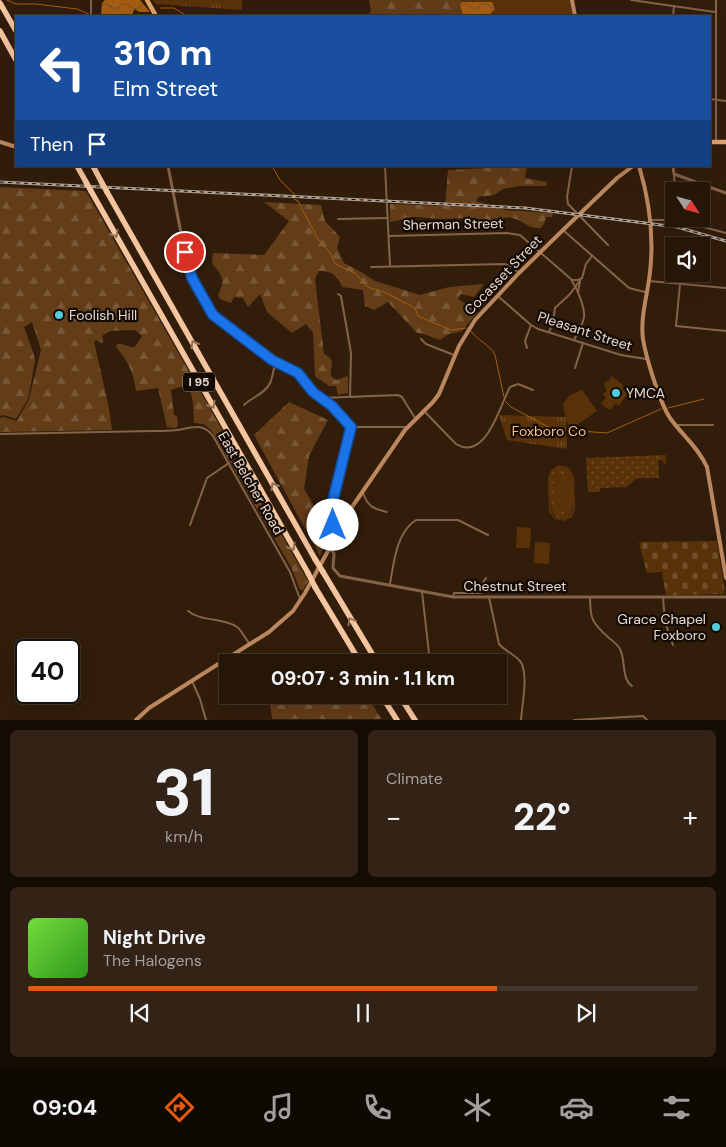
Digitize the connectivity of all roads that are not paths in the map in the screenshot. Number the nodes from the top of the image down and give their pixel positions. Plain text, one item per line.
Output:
1 (91, 0) edge
2 (147, 0) edge
3 (572, 0) edge
4 (631, 0) edge
5 (716, 0) edge
6 (0, 3) edge
7 (674, 6) junction
8 (716, 12) junction
9 (91, 15) edge
10 (155, 15) edge
11 (575, 15) edge
12 (673, 15) edge
13 (15, 29) edge
14 (0, 31) edge
15 (15, 58) edge
16 (711, 99) edge
17 (716, 100) junction
18 (726, 100) edge
19 (0, 142) edge
20 (711, 142) edge
21 (716, 142) junction
22 (726, 142) edge
23 (15, 147) edge
24 (77, 167) edge
25 (94, 167) edge
26 (168, 167) edge
27 (385, 167) edge
28 (572, 167) edge
29 (632, 167) edge
30 (639, 167) edge
31 (673, 167) edge
32 (674, 174) junction
33 (674, 182) edge
34 (726, 193) edge
35 (578, 215) junction
36 (388, 218) junction
37 (665, 219) edge
38 (338, 220) dead end
39 (650, 220) junction
40 (708, 228) edge
41 (562, 230) junction
42 (726, 233) edge
43 (389, 236) junction
44 (608, 245) dead end
45 (541, 252) junction
46 (592, 256) junction
47 (371, 267) dead end
48 (390, 267) junction
49 (519, 273) junction
50 (570, 279) junction
51 (580, 280) junction
52 (649, 281) junction
53 (680, 284) junction
54 (575, 287) junction
55 (726, 288) edge
56 (647, 292) junction
57 (338, 294) dead end
58 (497, 295) junction
59 (578, 295) junction
60 (531, 325) junction
61 (726, 331) edge
62 (550, 332) junction
63 (421, 339) dead end
64 (574, 340) junction
65 (583, 343) junction
66 (527, 348) dead end
67 (455, 355) junction
68 (648, 359) junction
69 (276, 363) junction
70 (575, 368) dead end
71 (533, 390) dead end
72 (322, 398) junction
73 (350, 398) junction
74 (244, 404) dead end
75 (424, 411) junction
76 (415, 419) junction
77 (676, 425) junction
78 (712, 425) dead end
79 (351, 427) junction
80 (408, 427) junction
81 (0, 434) edge
82 (228, 464) junction
83 (362, 491) junction
84 (387, 512) dead end
85 (190, 525) dead end
86 (337, 531) junction
87 (488, 535) dead end
88 (328, 548) junction
89 (724, 558) edge
90 (486, 578) dead end
91 (726, 578) edge
92 (390, 586) junction
93 (422, 592) junction
94 (452, 597) junction
95 (590, 597) junction
96 (663, 597) junction
97 (726, 597) edge
98 (489, 598) junction
99 (301, 600) junction
100 (188, 611) dead end
101 (250, 645) junction
102 (673, 645) dead end
103 (355, 654) edge
104 (372, 654) edge
105 (430, 654) edge
106 (192, 681) junction
107 (632, 686) dead end
108 (387, 704) edge
109 (404, 704) edge
110 (136, 720) edge
111 (206, 720) edge
112 (397, 720) edge
113 (415, 720) edge
114 (521, 720) edge
115 (574, 720) edge
116 (647, 720) edge

1 - 9 street
2 - 10 main road
3 - 11 main road
4 - 7 street
5 - 8 street
6 - 13 highway
7 - 8 street
7 - 12 street
8 - 17 street
14 - 15 highway
16 - 17 street
17 - 18 street
17 - 21 street
19 - 23 main road
20 - 21 main road
21 - 22 main road
24 -> 103 highway, I 95, bridge
104 -> 25 highway, I 95, bridge
26 - 69 street
27 - 36 street
28 - 35 street
29 - 35 main road, Cocasset Street
30 - 39 main road
31 - 32 street
32 - 33 street
32 - 34 street
35 - 41 main road, Cocasset Street
35 - 44 street
36 - 38 street
36 - 43 street
37 - 39 street
39 - 52 main road
40 - 42 street
41 - 45 main road, Cocasset Street
41 - 46 street
43 - 45 street, Sherman Street
43 - 48 street
45 - 49 main road, Cocasset Street
45 - 50 street, Sherman Street
46 - 51 street
46 - 56 street
47 - 48 street
48 - 49 street
49 - 58 main road, Cocasset Street
50 - 51 street
50 - 54 street, Sherman Street
51 - 54 street
51 - 59 street
52 - 53 street
52 - 56 main road
53 - 55 street
53 - 61 street
54 - 59 street, Sherman Street
54 - 62 street
56 - 68 main road
57 - 73 street
58 - 60 street, Pleasant Street
58 - 67 main road, Cocasset Street
59 - 64 street
60 - 62 street, Pleasant Street
60 - 66 street
62 - 64 street, Pleasant Street
63 - 67 street
64 - 65 street, Pleasant Street
65 - 68 street, Pleasant Street
65 - 70 street
67 - 75 main road, Cocasset Street
68 - 77 main road
69 - 72 street
69 - 74 street
71 - 75 street
72 - 73 street
72 - 79 street
73 - 76 street
75 - 76 main road, Cocasset Street
76 - 80 main road, Cocasset Street
77 - 78 street
77 - 89 main road
79 - 80 street
79 - 86 street
80 - 83 main road, Cocasset Street
81 - 82 street, East Belcher Road
82 - 85 street
82 - 99 street, East Belcher Road
83 - 84 street
83 - 86 main road, Cocasset Street
86 - 88 main road, Cocasset Street
87 - 92 street
88 - 92 street, Chestnut Street
88 - 99 main road, Cocasset Street
89 - 91 main road
90 - 94 street
92 - 93 street, Chestnut Street
93 - 94 street, Chestnut Street
93 - 105 street
94 - 98 street, Chestnut Street
95 - 96 street, Chestnut Street
95 - 98 street, Chestnut Street
95 - 107 street
96 - 97 street, Chestnut Street
96 - 102 street
98 - 114 street
99 - 101 main road, Cocasset Street
100 - 101 street
101 - 106 main road, Cocasset Street
106 - 110 main road, Cocasset Street
106 - 111 street
108 - 112 highway
109 - 113 highway
115 - 116 street

